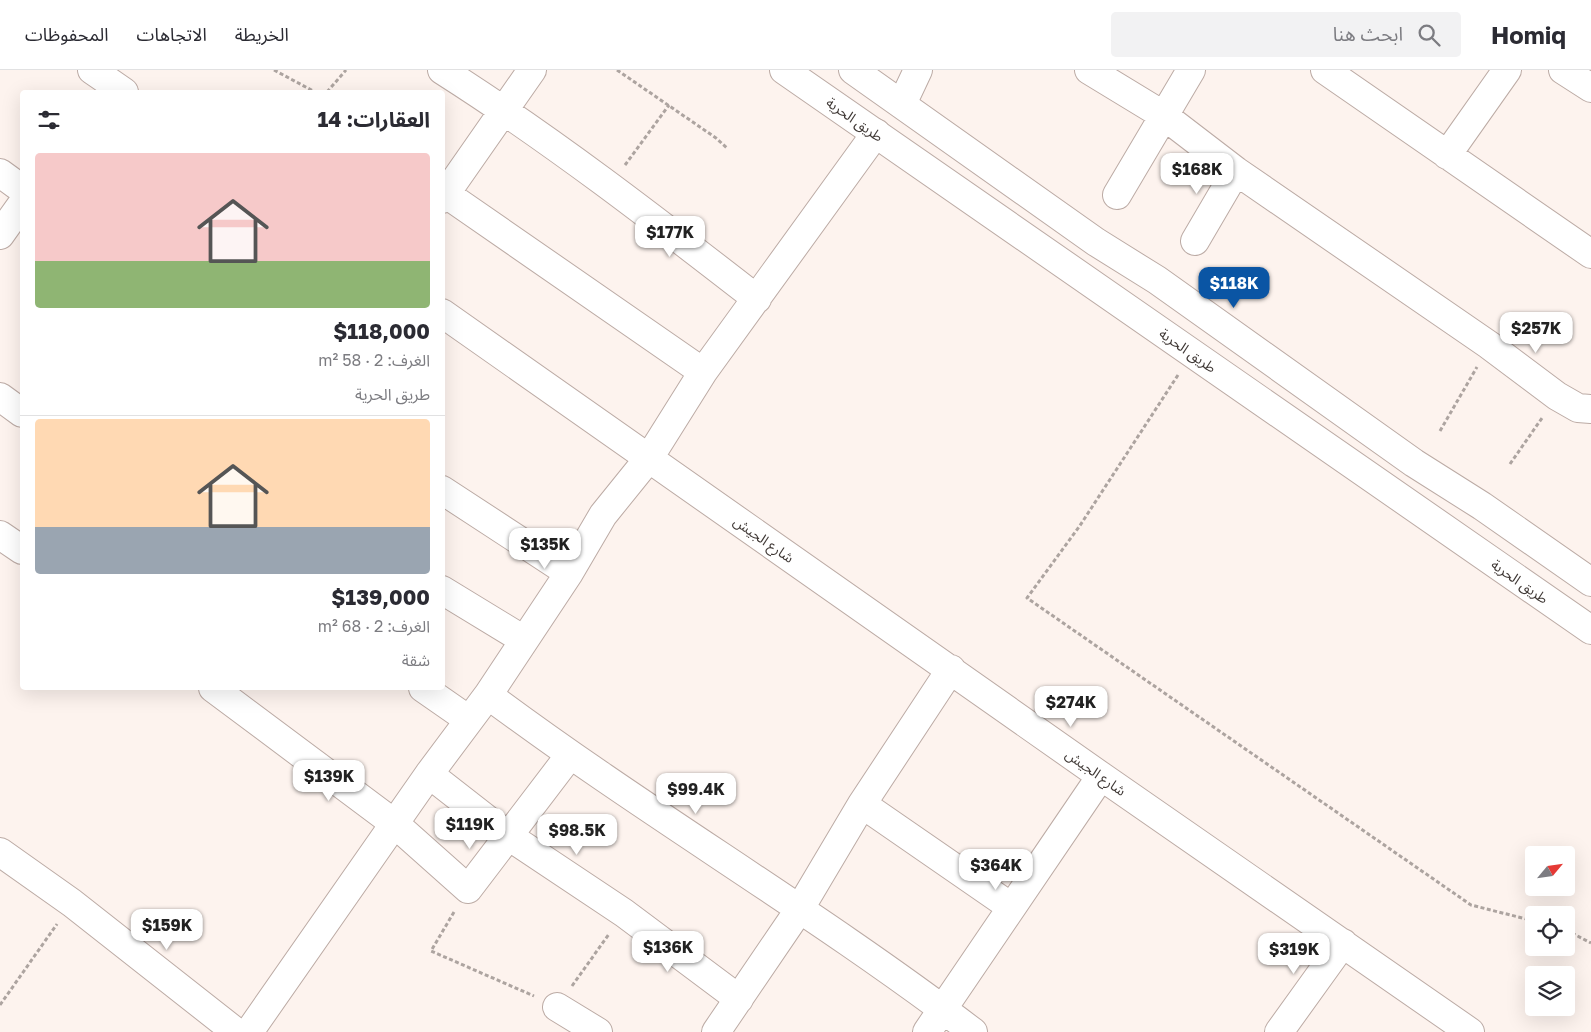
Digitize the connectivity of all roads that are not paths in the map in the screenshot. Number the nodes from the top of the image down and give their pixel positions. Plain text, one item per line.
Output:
1 (442, 70) edge
2 (532, 70) edge
3 (784, 70) edge
4 (853, 70) edge
5 (918, 70) edge
6 (1089, 70) edge
7 (1191, 70) edge
8 (1325, 70) edge
9 (1507, 70) edge
10 (1563, 70) edge
11 (1591, 88) edge
12 (902, 104) junction
13 (504, 109) junction
14 (1163, 115) junction
15 (876, 133) junction
16 (1447, 155) junction
17 (1236, 171) junction
18 (0, 173) edge
19 (20, 188) edge
20 (1117, 195) dead end
21 (445, 196) edge
22 (445, 198) edge
23 (20, 207) edge
24 (0, 235) edge
25 (1196, 241) dead end
26 (1591, 254) edge
27 (757, 299) junction
28 (445, 315) edge
29 (703, 372) junction
30 (0, 397) edge
31 (1591, 408) edge
32 (20, 412) edge
33 (649, 458) junction
34 (445, 492) edge
35 (569, 573) junction
36 (1591, 582) edge
37 (445, 592) edge
38 (1591, 630) edge
39 (524, 640) junction
40 (951, 669) junction
41 (216, 690) edge
42 (426, 690) edge
43 (488, 695) junction
44 (469, 720) junction
45 (570, 756) junction
46 (429, 774) junction
47 (1101, 776) junction
48 (862, 804) junction
49 (395, 824) junction
50 (507, 836) junction
51 (4, 863) edge
52 (1011, 907) junction
53 (799, 910) junction
54 (1342, 943) junction
55 (739, 1000) junction
56 (558, 1007) road end
57 (944, 1010) junction
58 (236, 1032) edge
59 (249, 1032) edge
60 (598, 1032) edge
61 (716, 1032) edge
62 (927, 1032) edge
63 (973, 1032) edge
64 (1279, 1032) edge
65 (1470, 1032) edge

1 - 13 street
2 - 13 street
3 - 15 street, طريق الحرية
4 - 12 street
5 - 12 street
6 - 14 street
7 - 14 street
8 - 16 street
9 - 16 street
10 - 11 street
12 - 36 street
13 - 21 street
13 - 27 street
14 - 17 street
14 - 20 street
15 - 27 street
15 - 38 street, طريق الحرية
16 - 26 street
17 - 25 street
17 - 31 street
18 - 19 street
22 - 29 street
23 - 24 street
27 - 29 street
28 - 33 street, شارع الجيش
29 - 33 street
30 - 32 street
33 - 35 street
33 - 40 street, شارع الجيش
34 - 35 street
35 - 39 street
37 - 39 street
39 - 43 street
40 - 47 street, شارع الجيش
40 - 48 street
41 - 49 street
42 - 44 street
43 - 44 street
43 - 45 street
44 - 46 street
45 - 50 street
45 - 53 street
46 - 49 street
46 - 50 street
47 - 52 street
47 - 54 street, شارع الجيش
48 - 52 street
48 - 53 street
49 - 50 street
49 - 59 street
50 - 55 street
51 - 58 street
52 - 57 street
53 - 55 street
53 - 57 street
54 - 64 street
54 - 65 street, شارع الجيش
55 - 61 street
56 - 60 street
57 - 62 street
57 - 63 street

